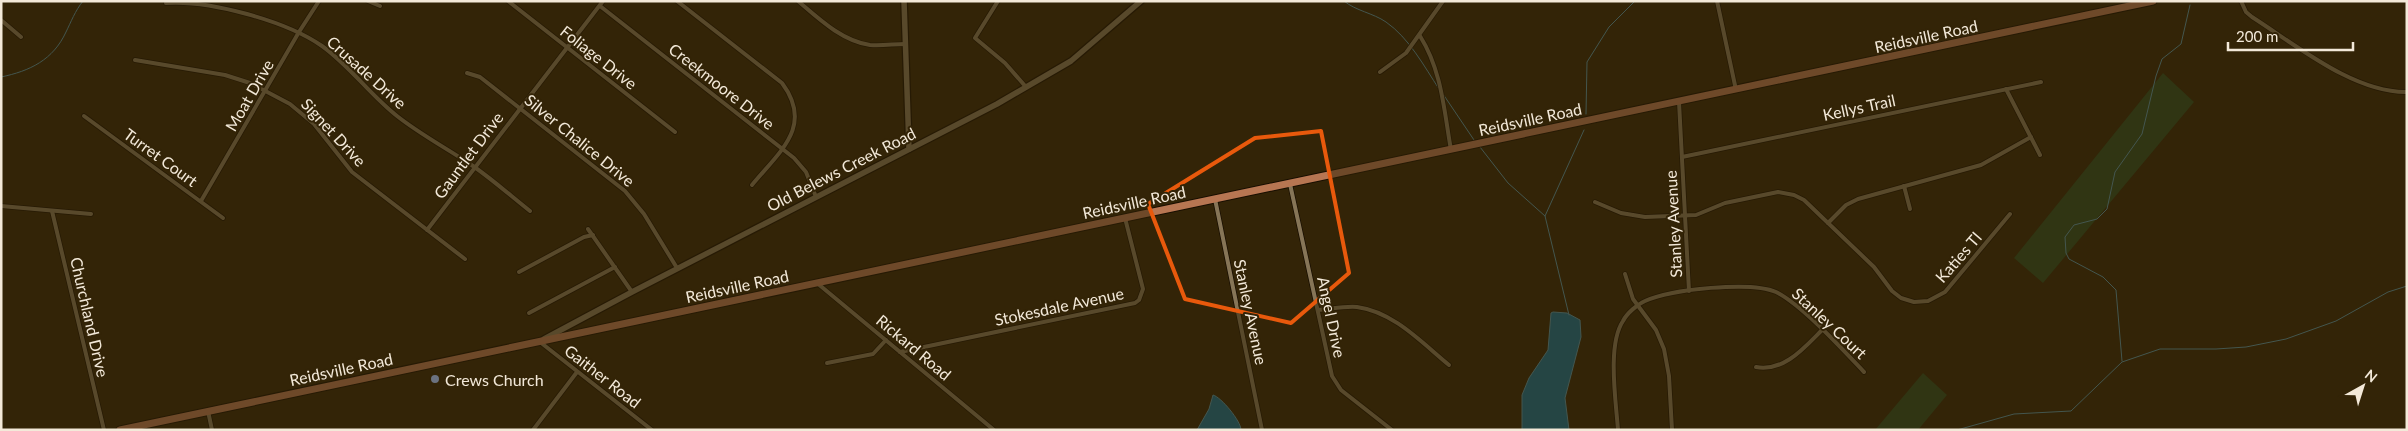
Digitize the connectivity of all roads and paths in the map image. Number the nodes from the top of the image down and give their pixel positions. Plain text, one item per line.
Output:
1 (319, 1) edge
2 (368, 1) edge
3 (508, 1) edge
4 (603, 1) edge
5 (677, 1) edge
6 (798, 1) edge
7 (904, 1) edge
8 (998, 1) edge
9 (1141, 1) edge
10 (1443, 1) edge
11 (1717, 1) edge
12 (2153, 1) edge
13 (2241, 1) edge
14 (166, 3) dead end
15 (2125, 4) edge
16 (380, 6) dead end
17 (600, 6) junction
18 (1, 20) edge
19 (299, 32) junction
20 (1420, 36) junction
21 (21, 37) dead end
22 (906, 44) junction
23 (567, 48) junction
24 (135, 60) dead end
25 (1380, 72) dead end
26 (467, 73) dead end
27 (2041, 82) dead end
28 (1026, 87) junction
29 (2006, 89) junction
30 (1736, 90) junction
31 (266, 91) junction
32 (2407, 92) edge
33 (1679, 102) junction
34 (520, 107) junction
35 (84, 116) dead end
36 (675, 132) dead end
37 (2031, 137) junction
38 (782, 149) junction
39 (909, 149) junction
40 (1451, 150) junction
41 (2040, 155) dead end
42 (1682, 157) junction
43 (474, 167) junction
44 (1290, 184) junction
45 (752, 185) dead end
46 (1904, 186) junction
47 (816, 197) junction
48 (1215, 200) junction
49 (201, 201) junction
50 (1595, 202) dead end
51 (1, 206) edge
52 (1910, 209) dead end
53 (530, 210) dead end
54 (52, 211) junction
55 (91, 214) dead end
56 (2010, 214) dead end
57 (1685, 215) junction
58 (223, 218) dead end
59 (1125, 218) junction
60 (1828, 223) junction
61 (588, 229) dead end
62 (427, 230) junction
63 (593, 235) junction
64 (465, 259) dead end
65 (615, 267) junction
66 (677, 268) junction
67 (519, 272) dead end
68 (1624, 274) dead end
69 (817, 283) junction
70 (1690, 291) junction
71 (632, 292) junction
72 (1638, 305) junction
73 (1318, 310) junction
74 (529, 313) dead end
75 (1822, 330) junction
76 (886, 340) junction
77 (540, 342) junction
78 (900, 352) junction
79 (827, 363) dead end
80 (1449, 365) dead end
81 (1756, 367) dead end
82 (577, 372) junction
83 (1864, 372) dead end
84 (208, 411) junction
85 (104, 430) edge
86 (120, 430) edge
87 (212, 430) edge
88 (533, 430) edge
89 (652, 430) edge
90 (994, 430) edge
91 (1262, 430) edge
92 (1392, 430) edge
93 (1618, 430) edge
94 (1672, 430) edge

1 - 19 street, Moat Drive
2 - 16 street
3 - 23 street, Foliage Drive
4 - 17 street, Gauntlet Drive
5 - 38 street
6 - 22 street
7 - 22 street
8 - 28 street
9 - 28 street, Old Belews Creek Road
10 - 20 street
11 - 30 street
12 - 15 highway, Reidsville Road
13 - 32 street
14 - 19 street, Crusade Drive
15 - 30 highway, Reidsville Road
17 - 23 street, Gauntlet Drive
17 - 38 street, Creekmoore Drive
18 - 21 street
19 - 31 street, Moat Drive
19 - 43 street, Crusade Drive
20 - 25 street
20 - 40 street
22 - 39 street
23 - 34 street, Gauntlet Drive
23 - 36 street, Foliage Drive
24 - 31 street, Signet Drive
26 - 34 street, Silver Chalice Drive
27 - 29 street, Kellys Trail
28 - 39 street, Old Belews Creek Road
29 - 37 street
29 - 42 street, Kellys Trail
30 - 33 highway, Reidsville Road
31 - 49 street, Moat Drive
31 - 62 street, Signet Drive
33 - 40 highway, Reidsville Road
33 - 42 street, Stanley Avenue
34 - 43 street, Gauntlet Drive
34 - 66 street, Silver Chalice Drive
35 - 49 street, Turret Court
37 - 41 street
37 - 46 street
38 - 45 street
38 - 47 street, Creekmoore Drive
39 - 47 street, Old Belews Creek Road
40 - 44 highway, Reidsville Road
42 - 57 street, Stanley Avenue
43 - 53 street, Crusade Drive
43 - 62 street, Gauntlet Drive
44 - 48 highway, Reidsville Road
44 - 73 street, Angel Drive
46 - 52 street
46 - 60 street
47 - 66 street, Old Belews Creek Road
48 - 59 highway, Reidsville Road
48 - 91 street, Stanley Avenue
49 - 58 street, Turret Court
50 - 57 street, Katies Tl
51 - 54 street
54 - 55 street
54 - 85 street, Churchland Drive
56 - 60 street, Katies Tl
57 - 60 street, Katies Tl
57 - 70 street, Stanley Avenue
59 - 69 highway, Reidsville Road
59 - 78 street, Stokesdale Avenue
61 - 63 street
62 - 64 street, Signet Drive
63 - 65 street
63 - 67 street
65 - 71 street
65 - 74 street
66 - 71 street, Old Belews Creek Road
68 - 72 street
69 - 76 street, Rickard Road
69 - 77 highway, Reidsville Road
70 - 72 street, Stanley Avenue
70 - 75 street, Stanley Court
71 - 77 street, Old Belews Creek Road
72 - 93 street
72 - 94 street
73 - 80 street
73 - 92 street, Angel Drive
75 - 81 street
75 - 83 street, Stanley Court
76 - 78 street, Rickard Road
76 - 79 street
77 - 82 street, Gaither Road
77 - 84 highway, Reidsville Road
78 - 90 street, Rickard Road
82 - 88 street
82 - 89 street, Gaither Road
84 - 86 highway, Reidsville Road
84 - 87 street

